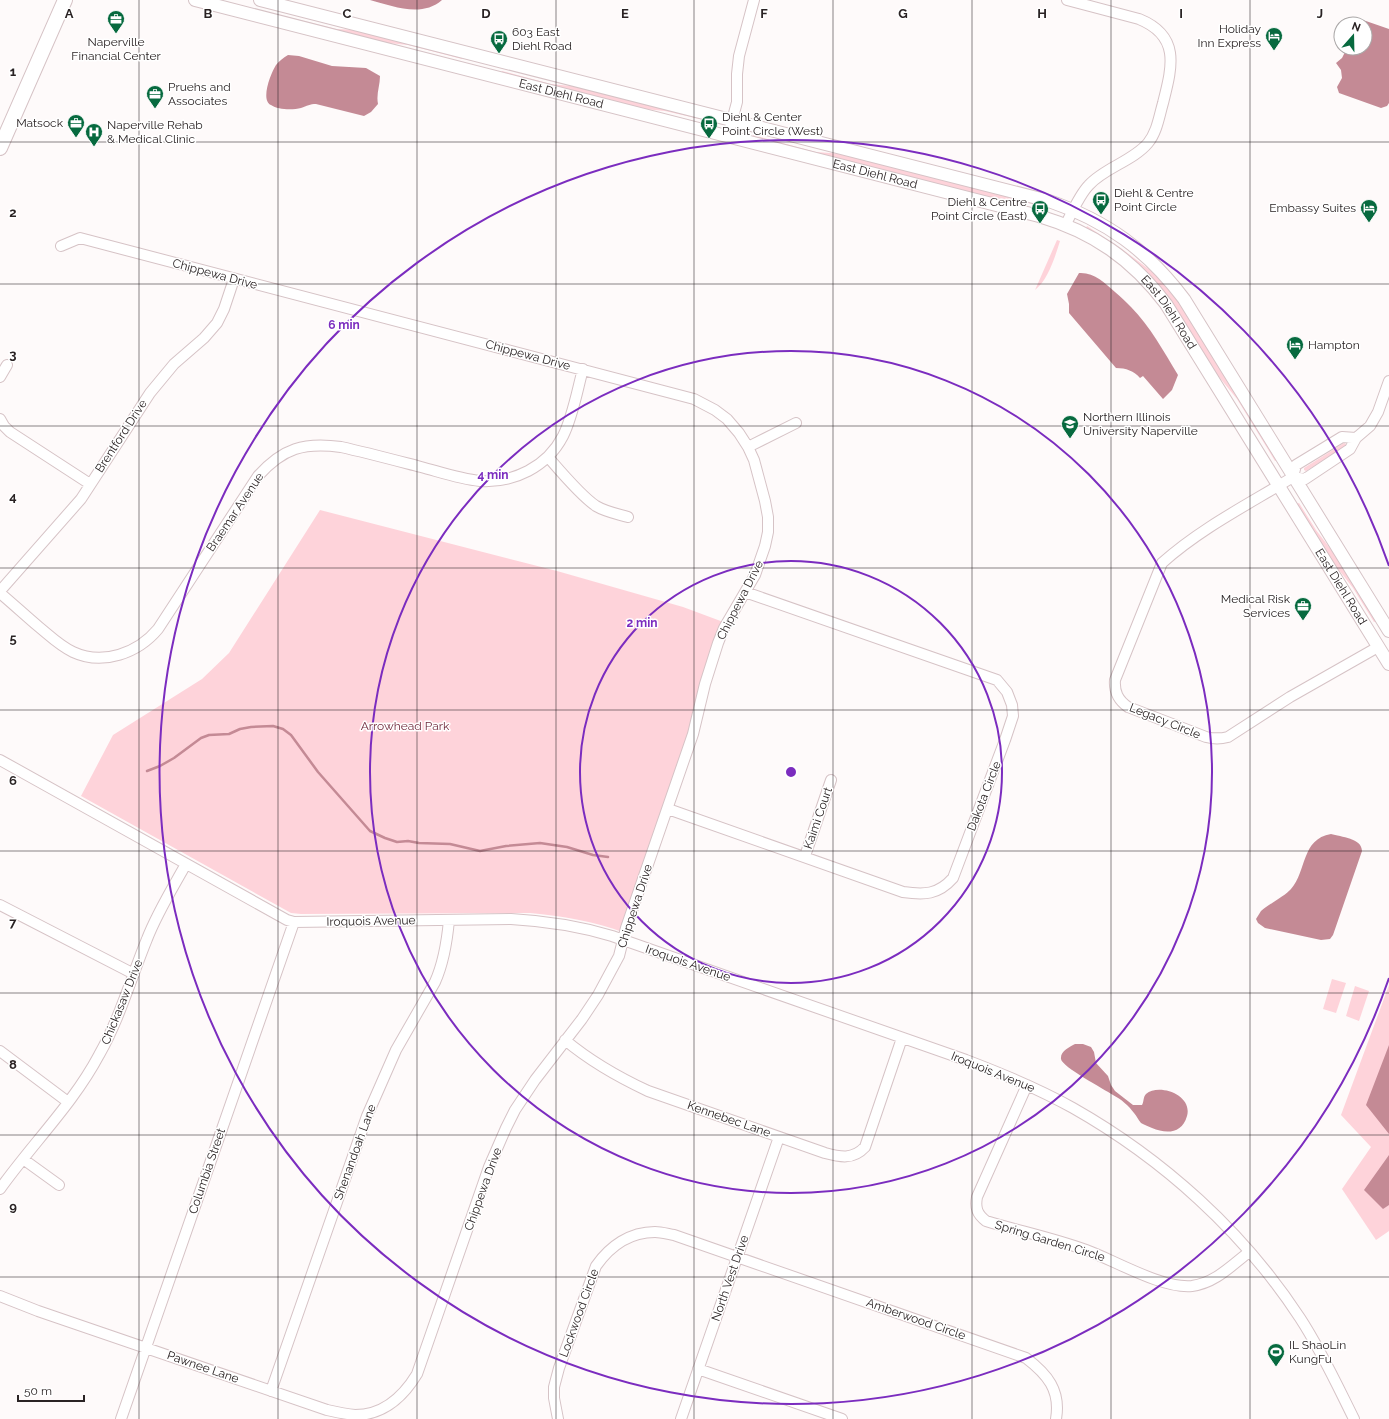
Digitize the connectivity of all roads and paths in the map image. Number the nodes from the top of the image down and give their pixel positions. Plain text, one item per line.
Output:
1 (65, 0) edge
2 (195, 0) edge
3 (260, 0) edge
4 (754, 0) edge
5 (1067, 0) edge
6 (732, 121) junction
7 (728, 136) junction
8 (0, 148) edge
9 (1074, 210) junction
10 (1066, 224) junction
11 (61, 246) dead end
12 (234, 279) junction
13 (7, 365) dead end
14 (583, 369) junction
15 (0, 377) edge
16 (1389, 380) edge
17 (0, 419) edge
18 (796, 423) dead end
19 (1356, 438) junction
20 (748, 447) junction
21 (548, 458) junction
22 (1293, 477) junction
23 (90, 484) junction
24 (1279, 485) junction
25 (628, 517) dead end
26 (0, 592) edge
27 (746, 592) junction
28 (1389, 631) edge
29 (1378, 647) junction
30 (1389, 664) edge
31 (0, 760) edge
32 (831, 780) dead end
33 (668, 809) junction
34 (805, 856) junction
35 (186, 864) junction
36 (0, 905) edge
37 (449, 920) junction
38 (294, 922) junction
39 (623, 940) junction
40 (134, 974) junction
41 (902, 1038) junction
42 (565, 1040) junction
43 (0, 1051) edge
44 (1027, 1085) junction
45 (68, 1102) junction
46 (779, 1137) junction
47 (23, 1159) junction
48 (59, 1185) dead end
49 (0, 1190) edge
50 (1249, 1252) junction
51 (737, 1256) junction
52 (0, 1296) edge
53 (146, 1348) junction
54 (698, 1369) junction
55 (271, 1391) junction
56 (404, 1393) joint
57 (121, 1419) edge
58 (558, 1419) edge
59 (681, 1419) edge
60 (842, 1419) edge
61 (1056, 1419) edge
62 (1354, 1419) edge

1 - 8 main road
2 - 7 street, East Diehl Road
3 - 6 street, East Diehl Road
4 - 6 street
5 - 9 street
6 - 7 street
6 - 9 street, East Diehl Road
7 - 10 street, East Diehl Road
9 - 10 street
9 - 22 street, East Diehl Road
10 - 24 street, East Diehl Road
11 - 12 street, Chippewa Drive
12 - 14 street, Chippewa Drive
12 - 23 street, Brentford Drive
13 - 15 street
14 - 20 street, Chippewa Drive
14 - 21 street, Braemar Avenue
16 - 19 street
17 - 23 street
18 - 20 street
19 - 22 street
19 - 22 street
20 - 27 street, Chippewa Drive
21 - 25 street
21 - 26 street, Braemar Avenue
22 - 24 street, Legacy Circle
22 - 28 street, East Diehl Road
23 - 26 street, Brentford Drive
24 - 29 street, East Diehl Road
24 - 29 street, Legacy Circle
27 - 33 street, Chippewa Drive
27 - 34 street, Dakota Circle
29 - 30 street, East Diehl Road
31 - 35 street, Iroquois Avenue
32 - 34 street, Kaimi Court
33 - 34 street, Dakota Circle
33 - 39 street, Chippewa Drive
35 - 38 street, Iroquois Avenue
35 - 40 street, Chickasaw Drive
36 - 40 street
37 - 38 street, Iroquois Avenue
37 - 39 street, Iroquois Avenue
37 - 55 street, Shenandoah Lane
38 - 53 street, Columbia Street
39 - 41 street, Iroquois Avenue
39 - 42 street, Chippewa Drive
40 - 45 street, Chickasaw Drive
41 - 44 street, Iroquois Avenue
41 - 46 street, Kennebec Lane
42 - 46 street, Kennebec Lane
42 - 56 street, Chippewa Drive
43 - 45 street
44 - 50 street, Iroquois Avenue
44 - 50 street, Spring Garden Circle
45 - 47 street, Chickasaw Drive
46 - 51 street, North Vest Drive
47 - 48 street
47 - 49 street, Chickasaw Drive
50 - 62 street, Iroquois Avenue
51 - 54 street, North Vest Drive
51 - 58 street, Lockwood Circle
51 - 61 street, Amberwood Circle
52 - 53 street, Pawnee Lane
53 - 55 street, Pawnee Lane
53 - 57 street, Columbia Street
54 - 59 street, North Vest Drive
54 - 60 street
55 - 56 street, Pawnee Lane

